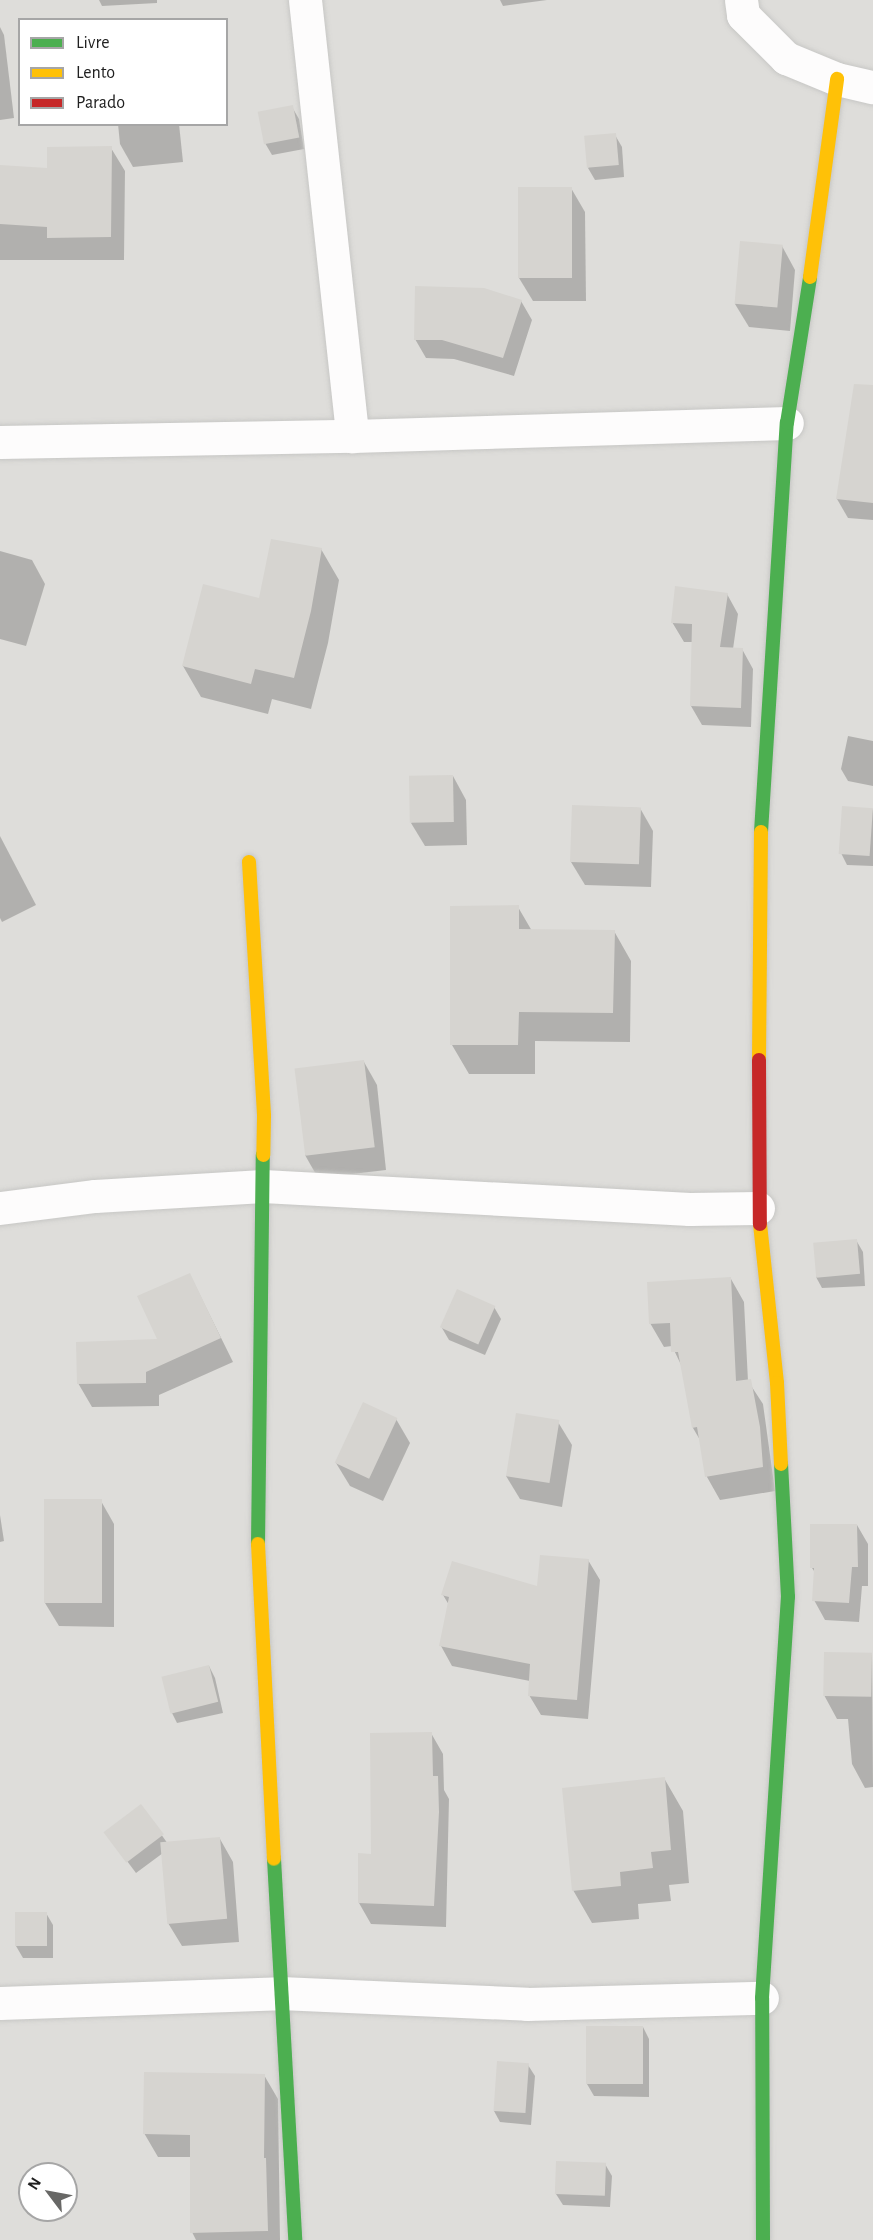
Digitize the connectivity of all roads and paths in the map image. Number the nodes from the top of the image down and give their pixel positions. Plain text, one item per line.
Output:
1 (305, 0) edge
2 (741, 0) edge
3 (837, 80) junction
4 (873, 87) edge
5 (787, 423) junction
6 (352, 436) junction
7 (0, 442) edge
8 (249, 862) dead end
9 (263, 1186) junction
10 (0, 1208) edge
11 (758, 1208) junction
12 (280, 1994) junction
13 (762, 1998) junction
14 (0, 2003) edge
15 (295, 2240) edge
16 (763, 2240) edge

1 - 6 street
2 - 3 street
3 - 4 street
3 - 5 street
5 - 6 street
5 - 11 street
6 - 7 street
8 - 9 street
9 - 10 street
9 - 11 street
9 - 12 street
11 - 13 street
12 - 13 street
12 - 14 street
12 - 15 street
13 - 16 street

